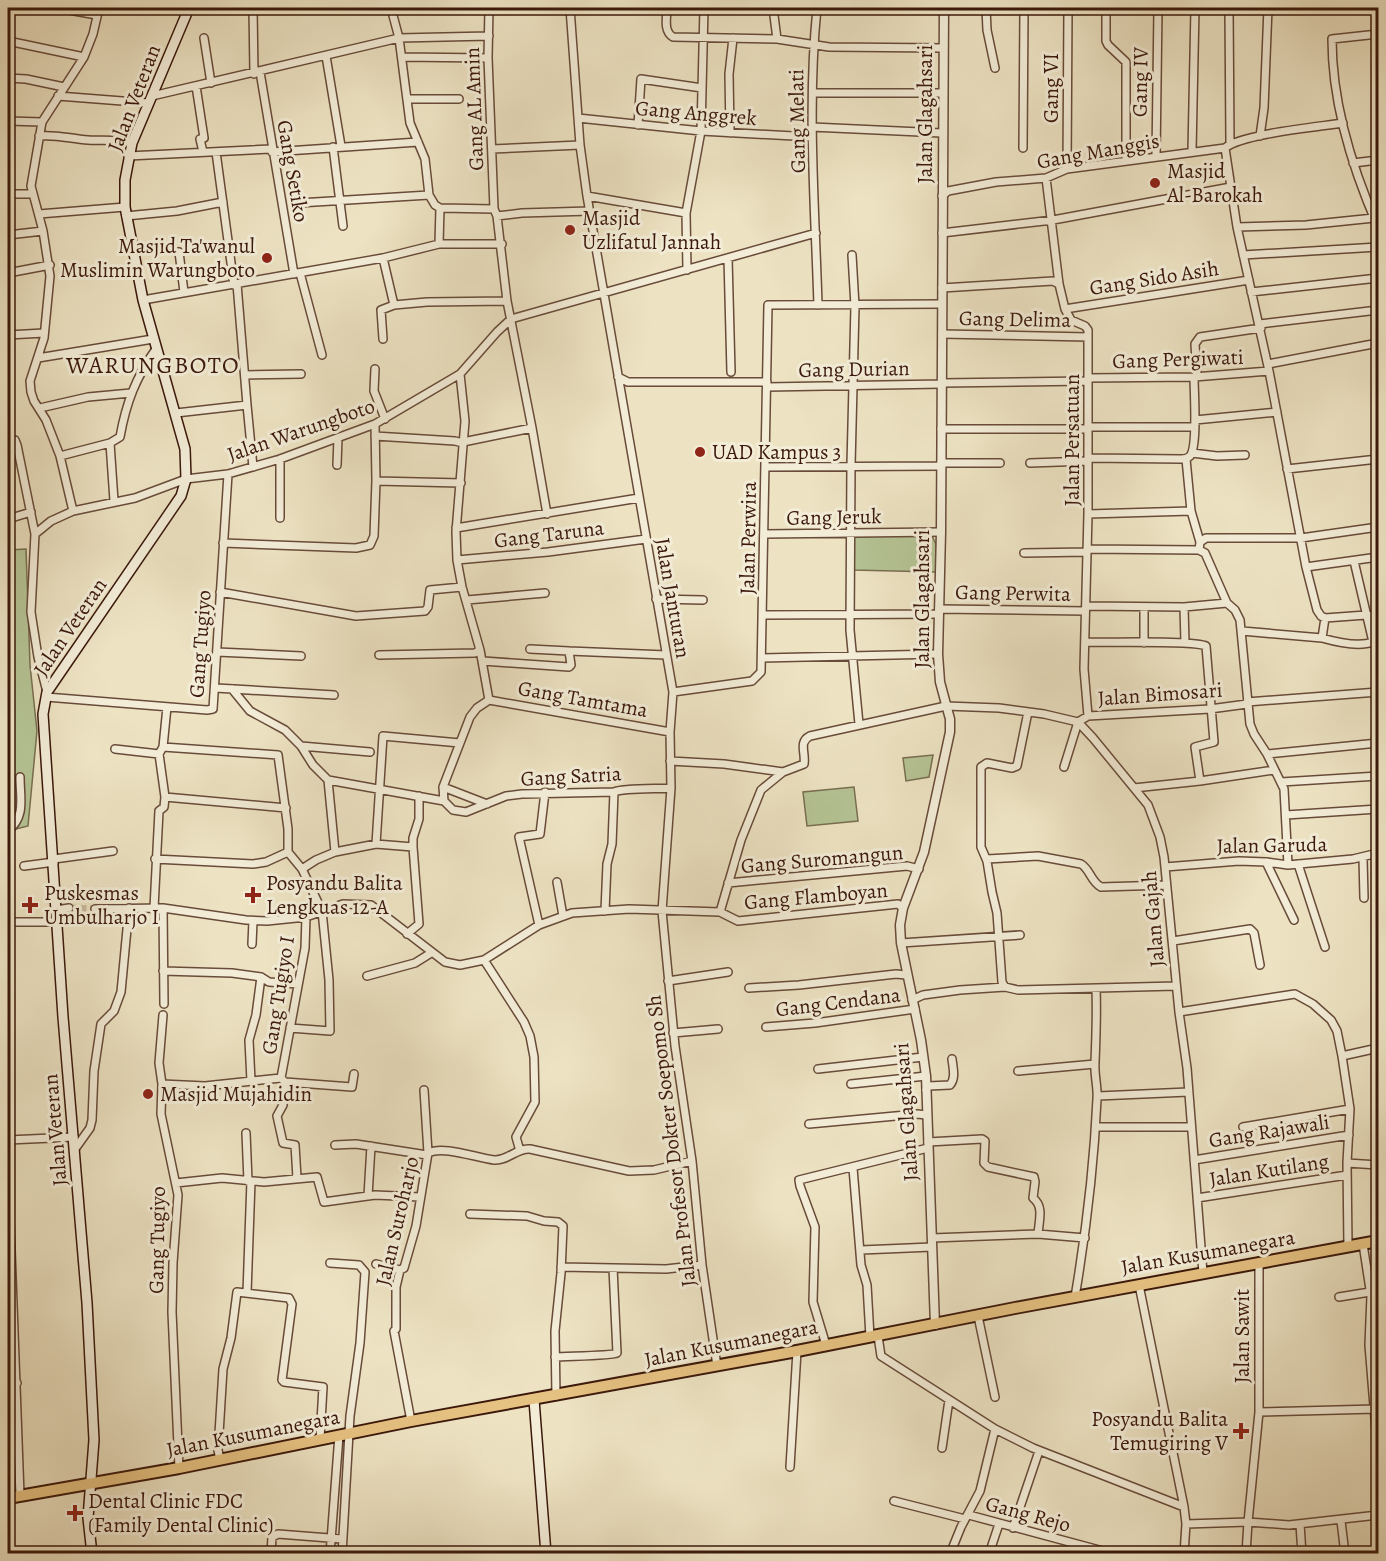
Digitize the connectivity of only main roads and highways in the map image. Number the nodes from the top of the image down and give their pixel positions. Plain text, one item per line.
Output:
1 (189, 8) edge
2 (1378, 1241) edge
3 (534, 1400) junction
4 (91, 1484) junction
5 (8, 1500) edge
6 (92, 1554) edge
7 (546, 1554) edge

1 - 4 main road, Jalan Veteran
2 - 3 main road, Jalan Kusumanegara
3 - 4 main road, Jalan Kusumanegara
3 - 7 main road
4 - 5 main road, Jalan Kusumanegara
4 - 5 main road, Jalan Kusumanegara
4 - 6 main road, Jalan Veteran

